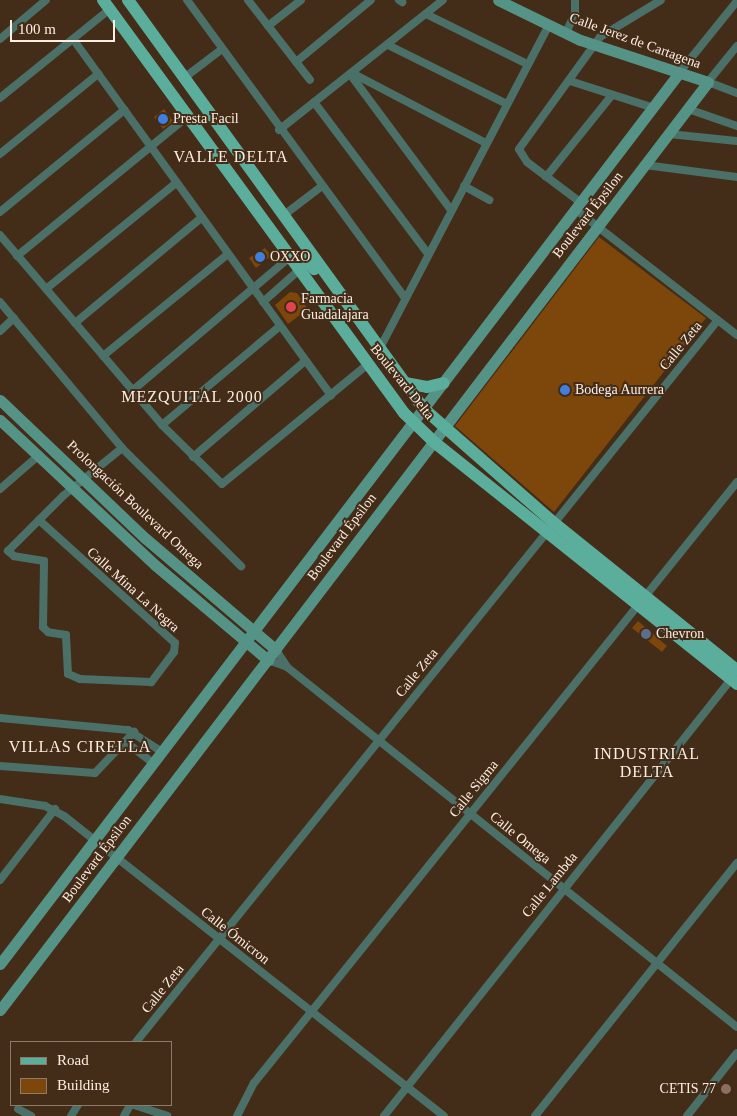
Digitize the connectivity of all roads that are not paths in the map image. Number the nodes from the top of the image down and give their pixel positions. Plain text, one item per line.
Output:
1 (46, 0) edge
2 (128, 0) edge
3 (187, 0) edge
4 (248, 0) edge
5 (301, 0) edge
6 (371, 0) edge
7 (443, 0) edge
8 (574, 0) edge
9 (661, 0) edge
10 (500, 1) edge
11 (737, 1) edge
12 (106, 5) edge
13 (426, 14) junction
14 (549, 25) junction
15 (268, 26) junction
16 (566, 33) junction
17 (0, 39) edge
18 (73, 39) junction
19 (388, 45) junction
20 (595, 45) junction
21 (737, 46) edge
22 (222, 49) junction
23 (296, 62) junction
24 (527, 64) junction
25 (680, 73) junction
26 (98, 74) junction
27 (351, 74) junction
28 (184, 78) junction
29 (310, 80) dead end
30 (570, 81) junction
31 (708, 82) junction
32 (737, 92) edge
33 (612, 95) junction
34 (0, 98) edge
35 (314, 102) junction
36 (507, 104) junction
37 (654, 108) junction
38 (688, 109) junction
39 (124, 110) junction
40 (187, 117) junction
41 (737, 126) edge
42 (279, 130) junction
43 (669, 134) junction
44 (737, 141) edge
45 (486, 143) junction
46 (149, 145) junction
47 (0, 154) edge
48 (646, 165) junction
49 (546, 176) junction
50 (737, 177) edge
51 (176, 183) junction
52 (322, 186) junction
53 (464, 186) junction
54 (489, 200) dead end
55 (578, 206) junction
56 (451, 210) junction
57 (0, 212) edge
58 (284, 215) junction
59 (202, 217) junction
60 (598, 226) junction
61 (0, 235) edge
62 (228, 254) junction
63 (428, 254) junction
64 (17, 256) junction
65 (289, 258) junction
66 (298, 270) junction
67 (252, 287) junction
68 (46, 289) junction
69 (342, 297) junction
70 (405, 298) junction
71 (0, 302) edge
72 (263, 302) junction
73 (14, 318) junction
74 (718, 320) junction
75 (75, 323) junction
76 (280, 326) junction
77 (0, 331) edge
78 (736, 333) edge
79 (380, 348) junction
80 (103, 356) junction
81 (305, 361) junction
82 (367, 365) junction
83 (405, 383) junction
84 (444, 383) junction
85 (132, 391) junction
86 (331, 395) junction
87 (0, 400) edge
88 (423, 408) junction
89 (0, 420) edge
90 (412, 422) junction
91 (162, 425) junction
92 (444, 430) junction
93 (434, 442) junction
94 (122, 448) junction
95 (38, 456) junction
96 (192, 457) junction
97 (84, 480) junction
98 (737, 482) edge
99 (74, 488) junction
100 (0, 489) edge
101 (39, 520) junction
102 (550, 527) junction
103 (241, 566) dead end
104 (642, 601) junction
105 (256, 631) junction
106 (248, 642) junction
107 (276, 650) junction
108 (268, 660) junction
109 (287, 667) junction
110 (736, 676) edge
111 (0, 718) edge
112 (134, 732) junction
113 (379, 741) junction
114 (126, 742) junction
115 (162, 752) junction
116 (153, 763) junction
117 (0, 766) edge
118 (0, 800) edge
119 (55, 809) junction
120 (471, 814) junction
121 (92, 841) junction
122 (117, 857) junction
123 (737, 864) edge
124 (0, 880) edge
125 (563, 889) junction
126 (218, 940) junction
127 (658, 963) junction
128 (0, 964) edge
129 (0, 1010) edge
130 (312, 1012) junction
131 (737, 1027) edge
132 (137, 1041) edge
133 (737, 1053) edge
134 (406, 1085) junction
135 (137, 1106) edge
136 (18, 1109) dead end
137 (31, 1116) edge
138 (167, 1116) edge
139 (237, 1116) edge
140 (384, 1116) edge
141 (444, 1116) edge
142 (535, 1116) edge
143 (687, 1116) edge

1 - 17 street
2 - 28 main road, Boulevard Delta
3 - 22 street
4 - 15 street
5 - 15 street
6 - 23 street
7 - 13 street
8 - 16 street
9 - 20 street
10 - 14 street, Calle Jerez de Cartagena
11 - 25 street
12 - 18 street
12 - 40 main road, Boulevard Delta
13 - 19 street
13 - 24 street
14 - 16 street, Calle Jerez de Cartagena
14 - 24 street
15 - 23 street
16 - 20 street, Calle Jerez de Cartagena
18 - 26 street
18 - 34 street
19 - 27 street
19 - 36 street
20 - 25 street, Calle Jerez de Cartagena
20 - 30 street
21 - 31 street
22 - 28 street
22 - 42 street
23 - 29 street
24 - 36 street
25 - 31 street, Calle Jerez de Cartagena
25 - 37 street, Boulevard Épsilon
26 - 39 street
26 - 47 street
27 - 35 street
27 - 45 street
27 - 56 street
28 - 58 main road, Boulevard Delta
30 - 33 street
30 - 49 street
31 - 32 street, Calle Jerez de Cartagena
31 - 38 street, Boulevard Épsilon
33 - 37 street
33 - 49 street
35 - 42 street
35 - 63 street
36 - 45 street
37 - 55 street, Boulevard Épsilon
38 - 41 street
38 - 43 street, Boulevard Épsilon
39 - 46 street
39 - 57 street
40 - 46 street
40 - 65 main road, Boulevard Delta
42 - 52 street
43 - 44 street
43 - 48 street, Boulevard Épsilon
45 - 53 street
46 - 51 street
46 - 64 street
48 - 50 street
48 - 60 street, Boulevard Épsilon
49 - 55 street
51 - 59 street
51 - 68 street
52 - 58 street
52 - 70 street
53 - 54 street
53 - 56 street
55 - 60 street
55 - 84 street, Boulevard Épsilon
56 - 63 street
58 - 69 main road, Boulevard Delta
59 - 62 street
59 - 75 street
60 - 74 street
60 - 92 street, Boulevard Épsilon
61 - 64 street
62 - 67 street
62 - 80 street
63 - 70 street
64 - 68 street
65 - 66 main road, Boulevard Delta
65 - 67 street
65 - 69 main road
66 - 72 street
66 - 82 main road, Boulevard Delta
67 - 72 street
67 - 85 street
68 - 75 street
69 - 79 main road, Boulevard Delta
70 - 79 street
71 - 73 street
72 - 76 street
73 - 77 street
73 - 94 street
74 - 78 street
74 - 102 street, Calle Zeta
75 - 80 street
76 - 81 street
76 - 91 street
79 - 83 main road, Boulevard Delta
80 - 85 street
81 - 86 street
81 - 96 street
82 - 86 street
82 - 90 main road, Boulevard Delta
83 - 84 main road
83 - 88 main road, Boulevard Delta
84 - 88 street, Boulevard Épsilon
85 - 91 street
86 - 96 street
87 - 97 street, Prolongación Boulevard Omega
88 - 90 street, Boulevard Épsilon
88 - 92 main road, Boulevard Delta
89 - 95 street
90 - 93 main road, Boulevard Delta
90 - 105 street, Boulevard Épsilon
91 - 96 street
92 - 93 street, Boulevard Épsilon
92 - 102 main road, Boulevard Delta
93 - 102 main road, Boulevard Delta
93 - 107 street, Boulevard Épsilon
94 - 97 street, Calle Mina La Negra
94 - 103 street
95 - 99 street
95 - 100 street
97 - 99 street, Calle Mina La Negra
97 - 105 street, Prolongación Boulevard Omega
98 - 104 street, Calle Sigma
99 - 101 street, Calle Mina La Negra
99 - 106 street
101 - 101 street, Calle Mina La Negra
102 - 104 main road, Boulevard Delta
102 - 113 street, Calle Zeta
104 - 110 main road, Boulevard Delta
104 - 120 street, Calle Sigma
105 - 106 street, Boulevard Épsilon
105 - 107 street, Prolongación Boulevard Omega
106 - 108 street
106 - 115 street, Boulevard Épsilon
107 - 108 street, Boulevard Épsilon
107 - 109 street, Calle Omega
108 - 109 street, Calle Omega
108 - 122 street, Boulevard Épsilon
109 - 113 street, Calle Omega
110 - 125 street, Calle Lambda
111 - 112 street
112 - 114 street
112 - 115 street
113 - 120 street, Calle Omega
113 - 126 street, Calle Zeta
114 - 116 street
114 - 117 street
115 - 116 street, Boulevard Épsilon
116 - 121 street, Boulevard Épsilon
118 - 119 street
119 - 121 street, Calle Ómicron
119 - 124 street
120 - 125 street, Calle Omega
120 - 130 street, Calle Sigma
121 - 122 street, Calle Ómicron
121 - 128 street, Boulevard Épsilon
122 - 126 street, Calle Ómicron
122 - 129 street, Boulevard Épsilon
123 - 127 street
125 - 127 street, Calle Omega
125 - 134 street, Calle Lambda
126 - 130 street, Calle Ómicron
126 - 132 street, Calle Zeta
127 - 131 street, Calle Omega
127 - 142 street
130 - 134 street, Calle Ómicron
130 - 139 street, Calle Sigma
133 - 143 street
134 - 140 street, Calle Lambda
134 - 141 street, Calle Ómicron
135 - 138 street
136 - 137 street

